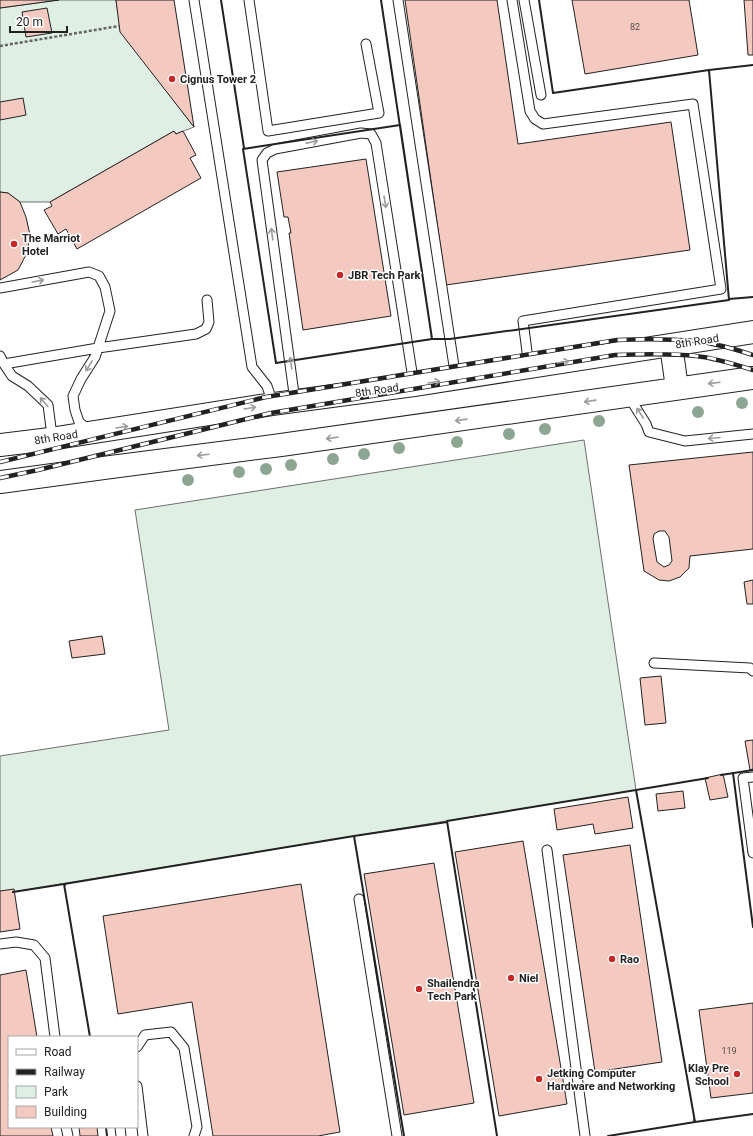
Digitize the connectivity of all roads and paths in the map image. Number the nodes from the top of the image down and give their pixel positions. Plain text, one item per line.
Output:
1 (194, 0) edge
2 (249, 0) edge
3 (398, 0) edge
4 (512, 0) edge
5 (524, 0) edge
6 (120, 26) dead end
7 (366, 44) dead end
8 (0, 46) edge
9 (541, 95) dead end
10 (0, 288) edge
11 (207, 300) dead end
12 (753, 332) edge
13 (671, 345) junction
14 (98, 348) junction
15 (2, 360) edge
16 (530, 367) junction
17 (753, 378) edge
18 (456, 379) junction
19 (414, 385) junction
20 (677, 388) junction
21 (628, 396) junction
22 (296, 401) junction
23 (273, 404) junction
24 (91, 432) junction
25 (753, 434) edge
26 (50, 439) junction
27 (0, 445) edge
28 (0, 482) edge
29 (654, 663) dead end
30 (753, 671) edge
31 (753, 777) edge
32 (547, 850) dead end
33 (753, 853) edge
34 (359, 899) dead end
35 (0, 944) edge
36 (55, 1036) edge
37 (138, 1046) edge
38 (138, 1094) edge
39 (143, 1136) edge
40 (194, 1136) edge
41 (396, 1136) edge
42 (585, 1136) edge

1 - 23 lane
2 - 7 lane
3 - 18 lane
4 - 16 lane
5 - 9 lane
6 - 8 path
10 -> 14 lane
11 - 14 lane
12 - 13 main road, 8th Road
16 -> 13 main road, 8th Road
13 - 20 main road
14 - 15 lane
14 -> 24 lane
26 -> 15 lane
16 - 18 main road, 8th Road
17 -> 20 main road
19 -> 18 main road, 8th Road
19 - 22 main road, 8th Road
22 -> 19 lane
20 - 21 main road
25 -> 21 lane
21 -> 28 main road
22 - 23 main road, 8th Road
24 -> 23 main road, 8th Road
24 - 26 main road, 8th Road
26 - 27 main road, 8th Road
29 - 30 lane
31 - 33 lane
32 - 42 lane
34 - 41 lane
35 - 36 lane
37 - 40 lane
38 - 39 lane

